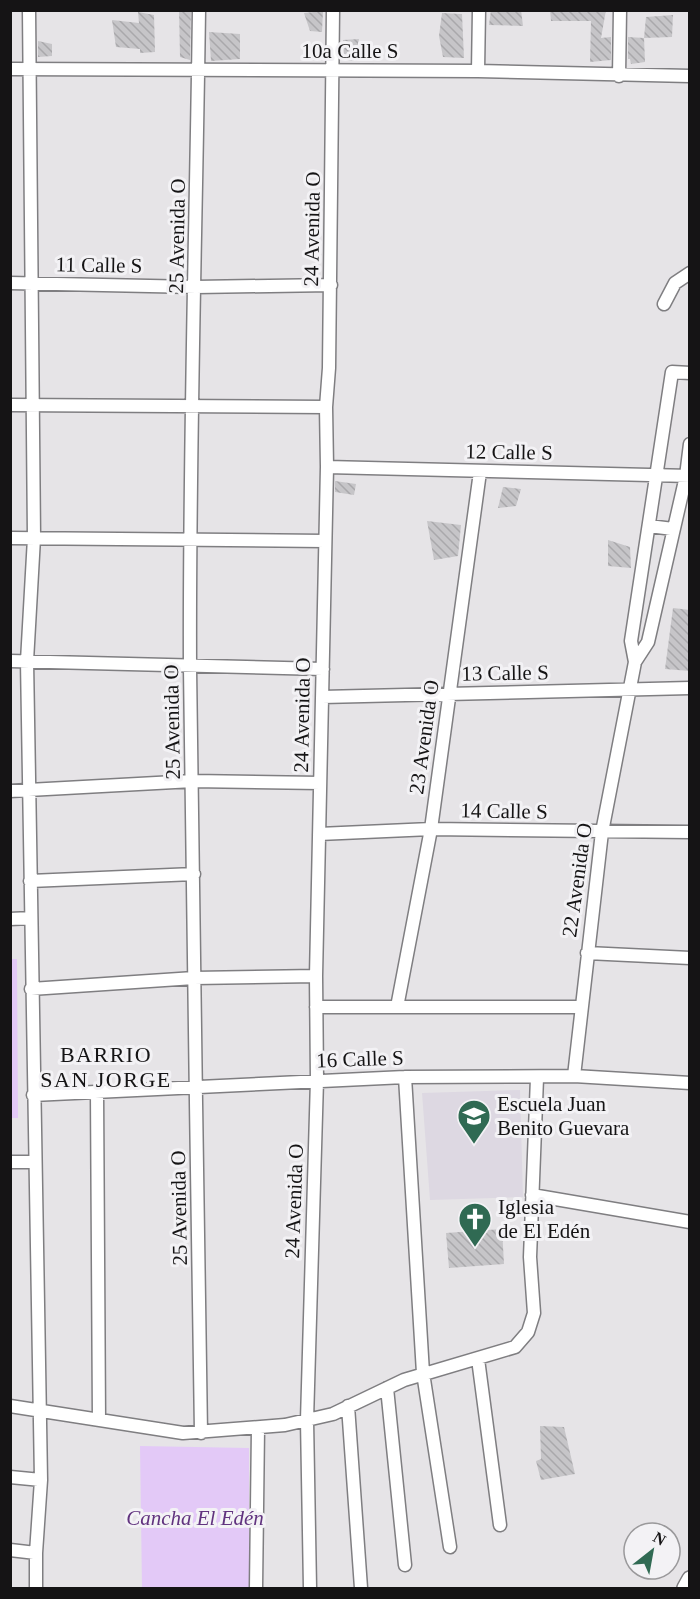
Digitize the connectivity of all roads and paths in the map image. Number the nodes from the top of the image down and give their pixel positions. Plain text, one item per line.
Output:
1 (29, 10) edge
2 (199, 10) edge
3 (333, 10) edge
4 (479, 10) edge
5 (620, 10) edge
6 (198, 68) junction
7 (10, 69) edge
8 (29, 69) junction
9 (333, 71) junction
10 (478, 71) junction
11 (620, 76) junction
12 (690, 76) edge
13 (690, 273) edge
14 (10, 283) edge
15 (31, 284) junction
16 (331, 285) junction
17 (196, 287) junction
18 (664, 304) dead end
19 (690, 373) edge
20 (10, 405) edge
21 (33, 405) junction
22 (192, 406) junction
23 (326, 407) junction
24 (690, 444) edge
25 (327, 467) junction
26 (480, 472) junction
27 (658, 473) junction
28 (688, 476) edge
29 (649, 526) junction
30 (673, 529) junction
31 (10, 538) edge
32 (34, 538) junction
33 (192, 540) junction
34 (325, 541) junction
35 (10, 661) edge
36 (27, 661) junction
37 (635, 662) junction
38 (190, 666) junction
39 (322, 669) junction
40 (690, 688) edge
41 (628, 690) junction
42 (450, 694) junction
43 (322, 697) junction
44 (192, 781) junction
45 (320, 783) junction
46 (29, 790) junction
47 (10, 791) edge
48 (431, 829) junction
49 (602, 832) junction
50 (690, 832) edge
51 (319, 834) junction
52 (194, 874) junction
53 (30, 880) junction
54 (30, 918) junction
55 (10, 919) edge
56 (587, 953) junction
57 (690, 958) edge
58 (316, 976) junction
59 (194, 978) junction
60 (31, 989) junction
61 (316, 1007) junction
62 (397, 1007) junction
63 (580, 1007) junction
64 (574, 1076) junction
65 (405, 1077) junction
66 (537, 1078) junction
67 (317, 1080) junction
68 (690, 1083) edge
69 (197, 1088) junction
70 (97, 1092) junction
71 (33, 1095) junction
72 (10, 1162) edge
73 (34, 1162) junction
74 (532, 1195) junction
75 (690, 1222) edge
76 (478, 1359) junction
77 (423, 1373) junction
78 (387, 1388) junction
79 (10, 1406) edge
80 (348, 1406) junction
81 (41, 1411) junction
82 (99, 1420) junction
83 (307, 1420) junction
84 (258, 1428) junction
85 (201, 1433) junction
86 (10, 1477) edge
87 (41, 1480) junction
88 (500, 1525) dead end
89 (450, 1547) dead end
90 (10, 1550) edge
91 (36, 1553) junction
92 (405, 1565) dead end
93 (690, 1579) edge
94 (36, 1588) edge
95 (256, 1588) edge
96 (310, 1588) edge
97 (361, 1588) edge
98 (685, 1588) edge

1 - 8 street
2 - 6 street, 25 Avenida O
3 - 9 street, 24 Avenida O
4 - 10 street
5 - 11 street
6 - 8 street, 10a Calle S
6 - 9 street, 10a Calle S
6 - 17 street, 25 Avenida O
7 - 8 street, 10a Calle S
8 - 15 street
9 - 10 street, 10a Calle S
9 - 16 street, 24 Avenida O
10 - 11 street, 10a Calle S
11 - 12 street, 10a Calle S
13 - 18 street
14 - 15 street, 11 Calle S
15 - 17 street, 11 Calle S
15 - 21 street
16 - 17 street, 11 Calle S
16 - 23 street, 24 Avenida O
17 - 22 street, 25 Avenida O
19 - 27 street
20 - 21 street
21 - 22 street
21 - 32 street
22 - 23 street
22 - 33 street, 25 Avenida O
23 - 25 street, 24 Avenida O
24 - 28 street
25 - 26 street, 12 Calle S
25 - 34 street, 24 Avenida O
26 - 27 street, 12 Calle S
26 - 42 street, 23 Avenida O
27 - 28 street, 12 Calle S
27 - 29 street
28 - 30 street
29 - 30 street
29 - 37 street
30 - 37 street
31 - 32 street
32 - 33 street
32 - 36 street
33 - 34 street
33 - 38 street, 25 Avenida O
34 - 39 street, 24 Avenida O
35 - 36 street
36 - 38 street
36 - 46 street
37 - 41 street, 22 Avenida O
38 - 39 street
38 - 44 street, 25 Avenida O
39 - 43 street, 24 Avenida O
40 - 41 street, 13 Calle S
41 - 42 street, 13 Calle S
41 - 49 street, 22 Avenida O
42 - 43 street, 13 Calle S
42 - 48 street, 23 Avenida O
43 - 45 street, 24 Avenida O
44 - 45 street
44 - 46 street
44 - 52 street, 25 Avenida O
45 - 51 street, 24 Avenida O
46 - 47 street
46 - 53 street
48 - 49 street, 14 Calle S
48 - 51 street, 14 Calle S
48 - 62 street, 23 Avenida O
49 - 50 street, 14 Calle S
49 - 56 street, 22 Avenida O
51 - 58 street, 24 Avenida O
52 - 53 street
52 - 59 street, 25 Avenida O
53 - 54 street
54 - 55 street
54 - 60 street
56 - 57 street
56 - 63 street, 22 Avenida O
58 - 59 street
58 - 61 street, 24 Avenida O
59 - 60 street
59 - 69 street, 25 Avenida O
60 - 71 street
61 - 62 street
61 - 67 street, 24 Avenida O
62 - 63 street
63 - 64 street, 22 Avenida O
64 - 66 street, 16 Calle S
64 - 68 street, 16 Calle S
65 - 66 street, 16 Calle S
65 - 67 street, 16 Calle S
65 - 77 street
66 - 74 street
67 - 69 street, 16 Calle S
67 - 83 street, 24 Avenida O
69 - 70 street, 16 Calle S
69 - 85 street, 25 Avenida O
70 - 71 street, 16 Calle S
70 - 82 street
71 - 73 street
72 - 73 street
73 - 81 street
74 - 75 street
74 - 76 street
76 - 77 street
76 - 88 street
77 - 78 street
77 - 89 street
78 - 80 street
78 - 92 street
79 - 81 street
80 - 83 street
80 - 97 street
81 - 82 street
81 - 87 street
82 - 85 street
83 - 84 street
83 - 96 street, 24 Avenida O
84 - 85 street
84 - 95 street
86 - 87 street
87 - 91 street
90 - 91 street
91 - 94 street
93 - 98 street

